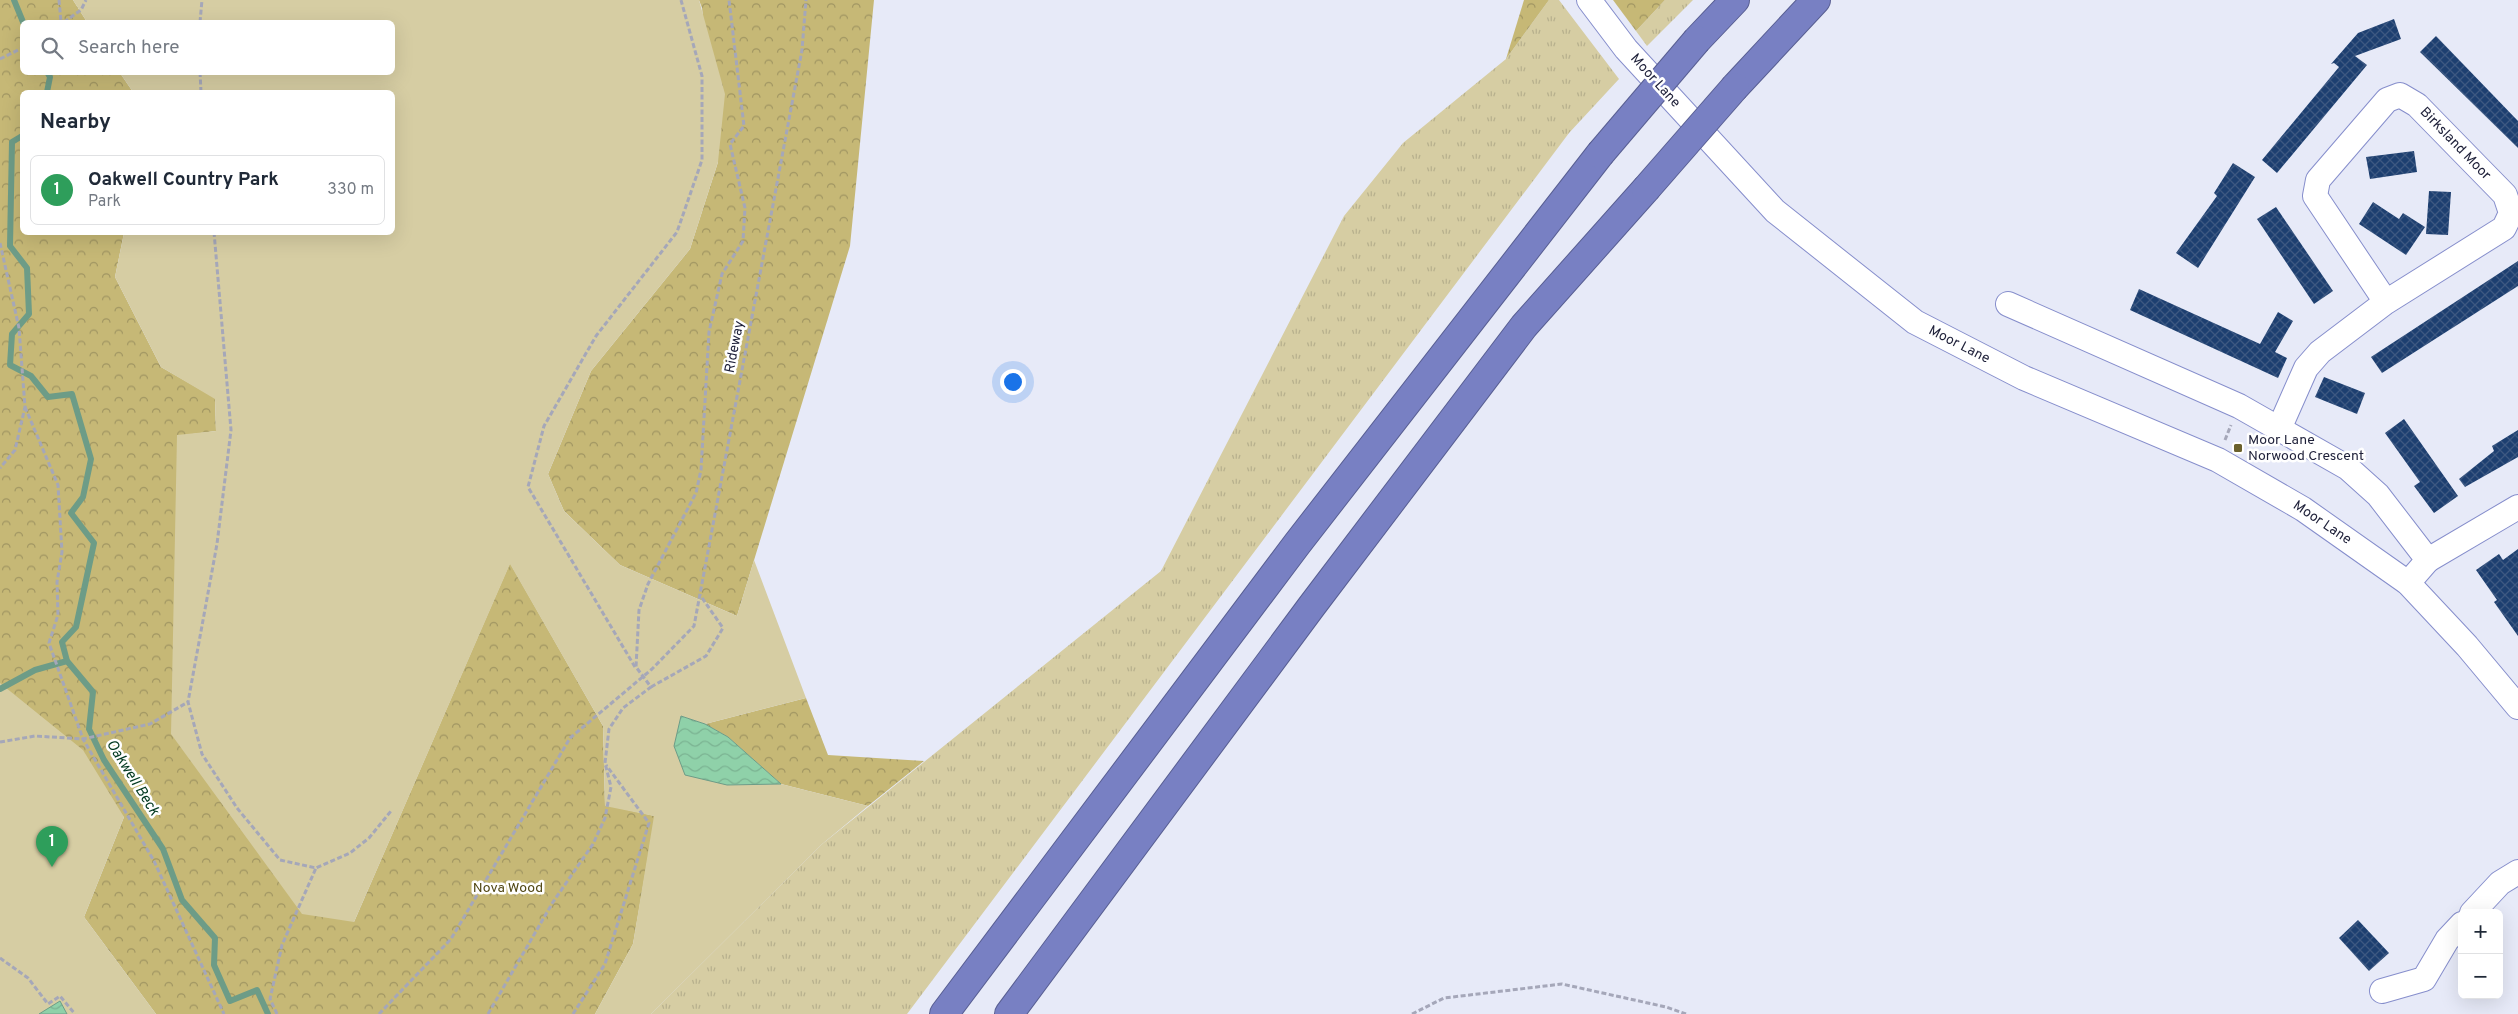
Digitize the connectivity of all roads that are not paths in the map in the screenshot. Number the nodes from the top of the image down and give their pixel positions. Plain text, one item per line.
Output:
1 (1589, 0) edge
2 (1735, 0) edge
3 (1816, 0) edge
4 (2386, 302) junction
5 (2008, 304) dead end
6 (2279, 429) junction
7 (2518, 506) edge
8 (2428, 560) junction
9 (2408, 583) junction
10 (2518, 707) edge
11 (2518, 872) edge
12 (2476, 909) edge
13 (2458, 928) edge
14 (2382, 991) dead end
15 (944, 1014) edge
16 (1009, 1014) edge

1 - 9 street, Moor Lane
2 - 15 highway, bridge
3 - 16 highway, bridge
4 - 4 street, Birksland Moor
4 - 6 street, Birksland Moor
5 - 6 street
6 - 8 street
7 - 8 street
8 - 9 street
9 - 10 street, Moor Lane
11 - 12 street
13 - 14 street

